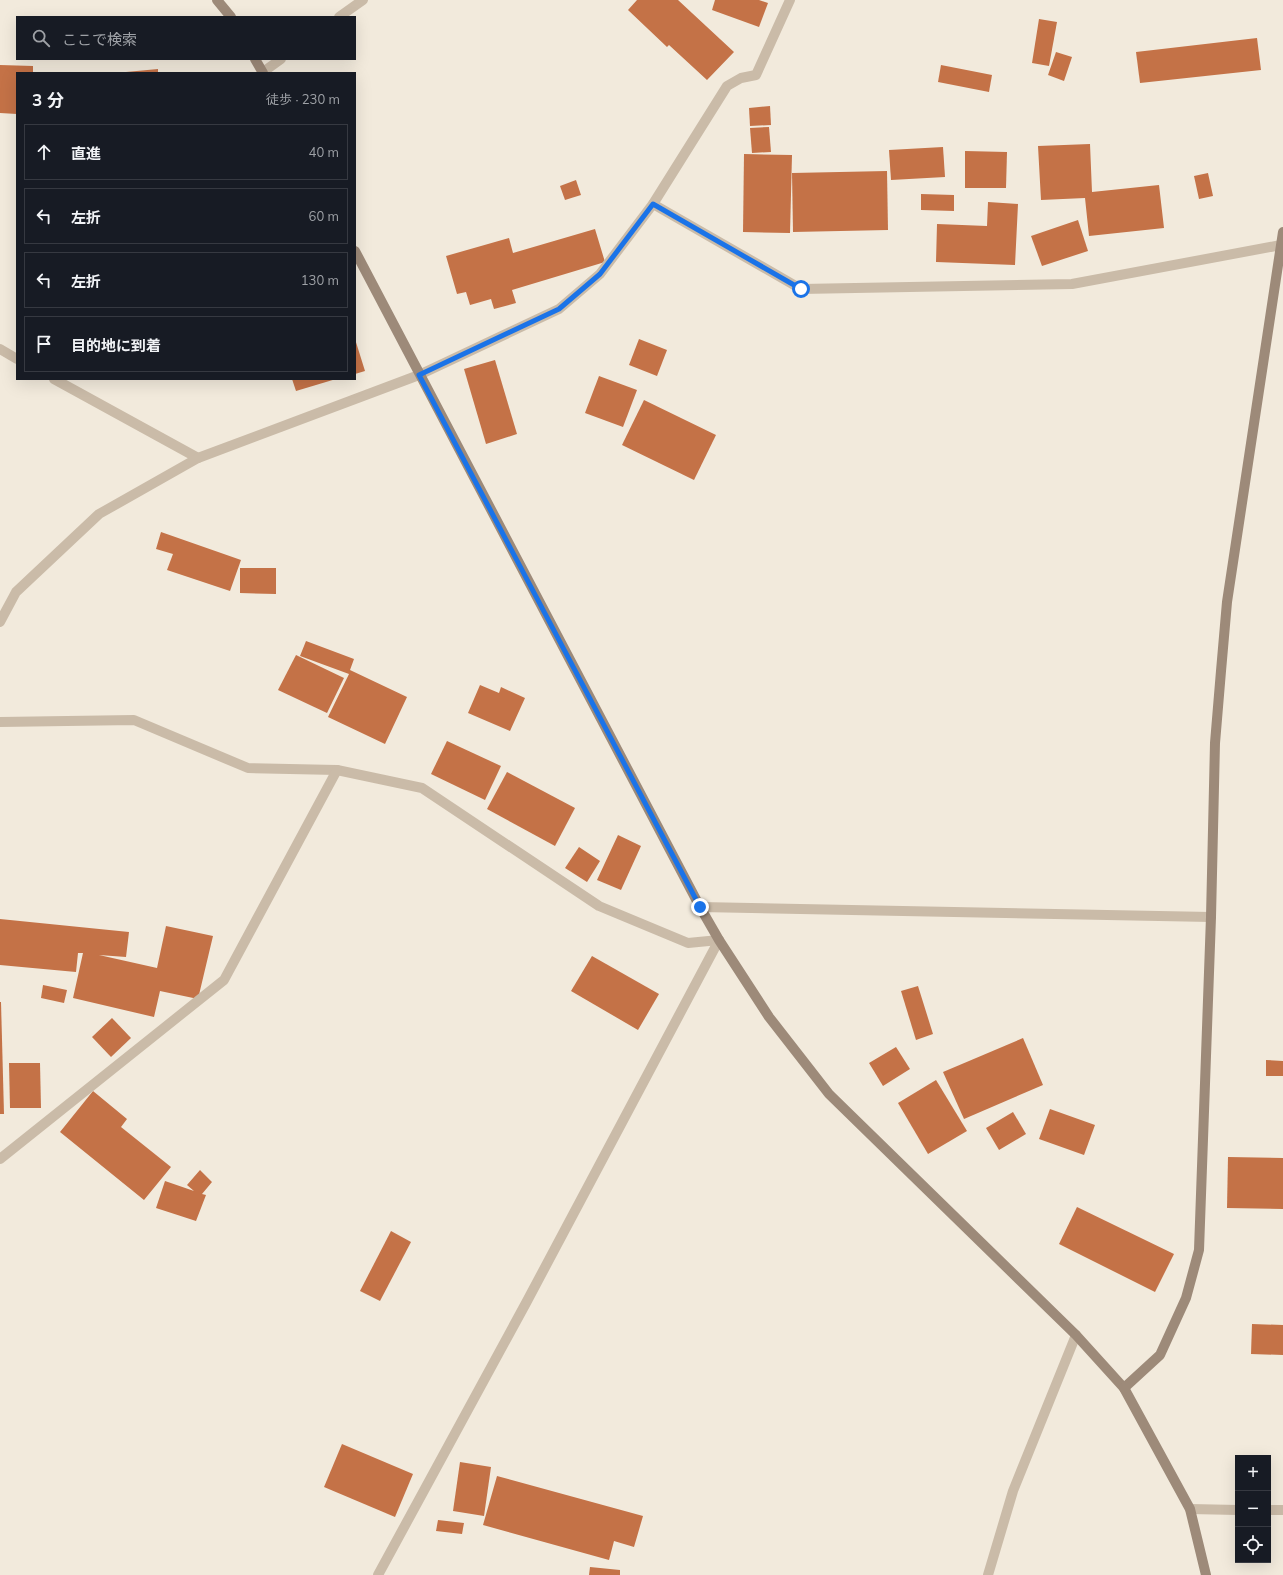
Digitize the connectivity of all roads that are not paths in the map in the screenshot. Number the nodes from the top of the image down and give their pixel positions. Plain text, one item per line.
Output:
1 (217, 0) edge
2 (363, 0) edge
3 (790, 0) edge
4 (229, 16) edge
5 (340, 16) edge
6 (256, 60) edge
7 (280, 60) edge
8 (263, 72) edge
9 (653, 204) junction
10 (1283, 232) edge
11 (1281, 246) junction
12 (356, 252) edge
13 (0, 349) edge
14 (16, 358) edge
15 (419, 375) junction
16 (56, 380) edge
17 (198, 458) junction
18 (0, 622) edge
19 (0, 722) edge
20 (337, 770) junction
21 (700, 907) junction
22 (1211, 917) junction
23 (720, 940) junction
24 (0, 1160) edge
25 (1076, 1335) junction
26 (1124, 1388) junction
27 (1190, 1509) junction
28 (1235, 1510) edge
29 (1271, 1510) edge
30 (1283, 1510) edge
31 (378, 1575) edge
32 (988, 1575) edge
33 (1206, 1575) edge

1 - 4 street
2 - 5 street
3 - 9 street
6 - 8 street
7 - 8 street
9 - 11 street
9 - 15 street
10 - 11 street
11 - 22 street
12 - 15 street
13 - 14 street
15 - 17 street
15 - 21 street
16 - 17 street
17 - 18 street
19 - 20 street
20 - 23 street
20 - 24 street
21 - 22 street
21 - 23 street
22 - 26 street
23 - 25 street
23 - 31 street
25 - 26 street
25 - 32 street
26 - 27 street
27 - 28 street
27 - 33 street
29 - 30 street

